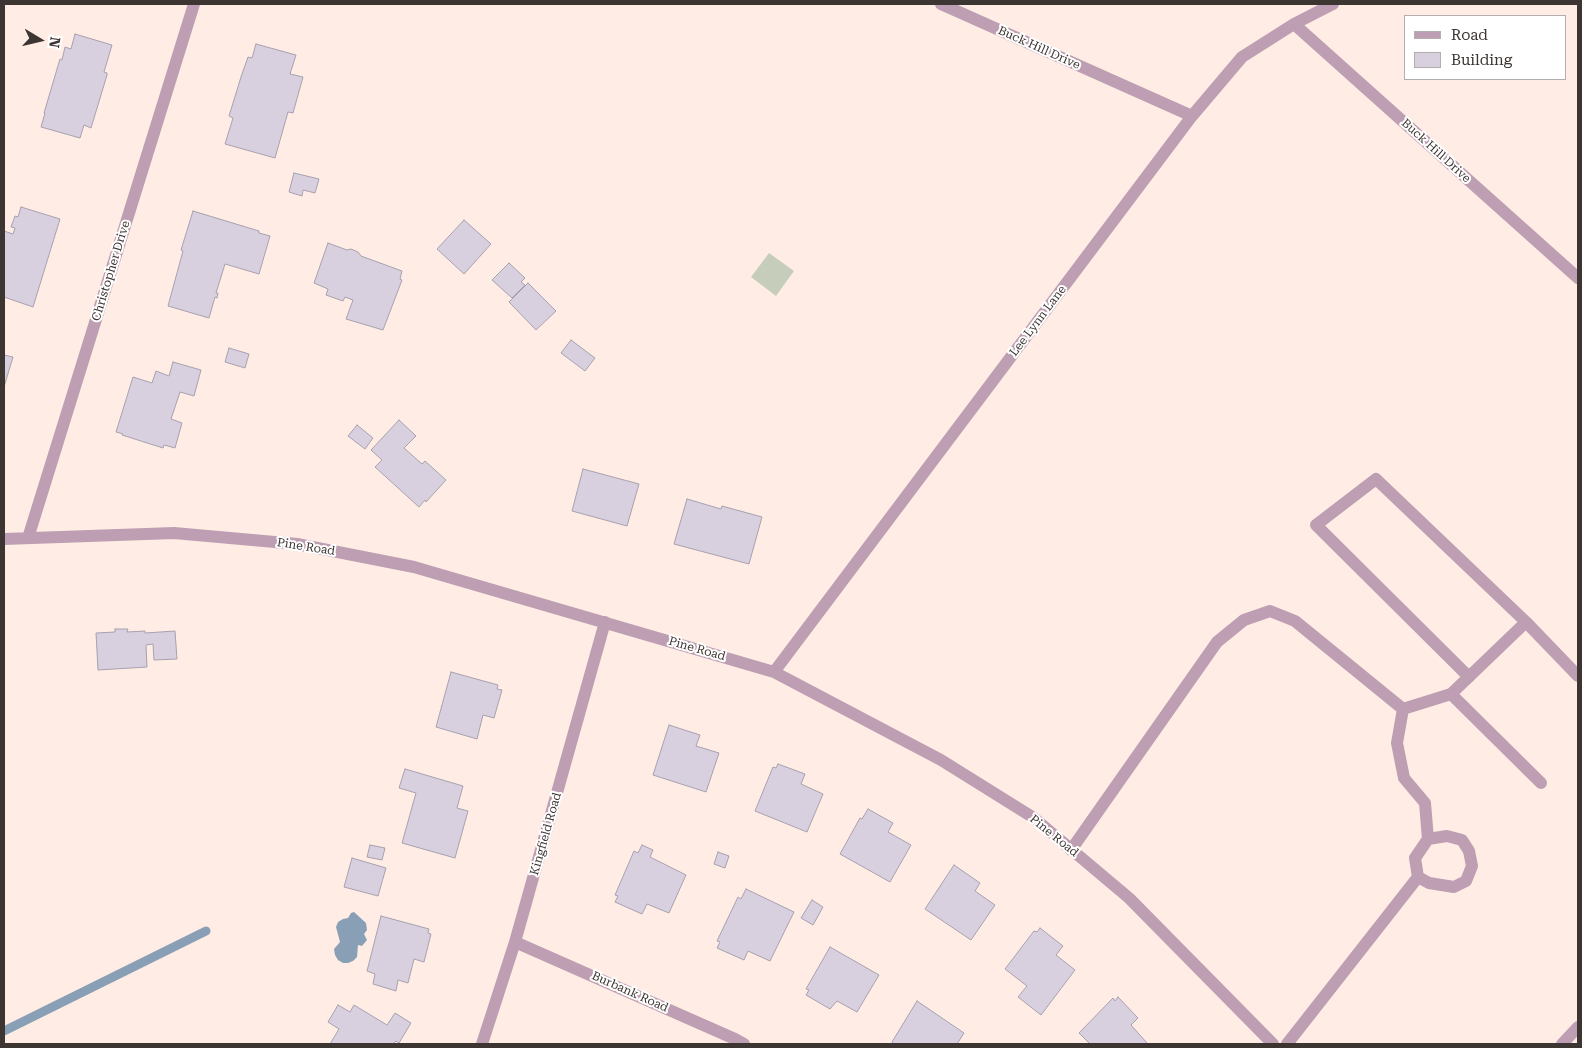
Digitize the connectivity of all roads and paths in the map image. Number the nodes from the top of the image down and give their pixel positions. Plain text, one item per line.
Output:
1 (194, 4) edge
2 (941, 4) edge
3 (1333, 4) edge
4 (1294, 24) junction
5 (1192, 116) junction
6 (1578, 278) edge
7 (28, 538) junction
8 (4, 539) edge
9 (606, 622) junction
10 (1526, 622) junction
11 (774, 672) junction
12 (1469, 676) junction
13 (1578, 676) edge
14 (1451, 694) junction
15 (1404, 708) junction
16 (1541, 783) dead end
17 (1428, 839) junction
18 (1071, 850) junction
19 (1418, 877) junction
20 (515, 942) junction
21 (1578, 1027) edge
22 (482, 1044) edge
23 (744, 1044) edge
24 (1273, 1044) edge
25 (1287, 1044) edge
26 (1562, 1044) edge

1 - 7 street, Christopher Drive
2 - 5 street, Buck Hill Drive
3 - 4 street, Lee Lynn Lane
4 - 5 street, Lee Lynn Lane
4 - 6 street, Buck Hill Drive
5 - 11 street, Lee Lynn Lane
7 - 8 street, Pine Road
7 - 9 street, Pine Road
9 - 11 street, Pine Road
9 - 20 street, Kingfield Road
10 - 12 street
10 - 12 street
10 - 13 street
11 - 18 street, Pine Road
12 - 14 street
14 - 15 street
14 - 16 street
15 - 17 street
15 - 18 street
17 - 19 street
17 - 19 street
18 - 24 street, Pine Road
19 - 25 street
20 - 22 street, Kingfield Road
20 - 23 street, Burbank Road
21 - 26 street

